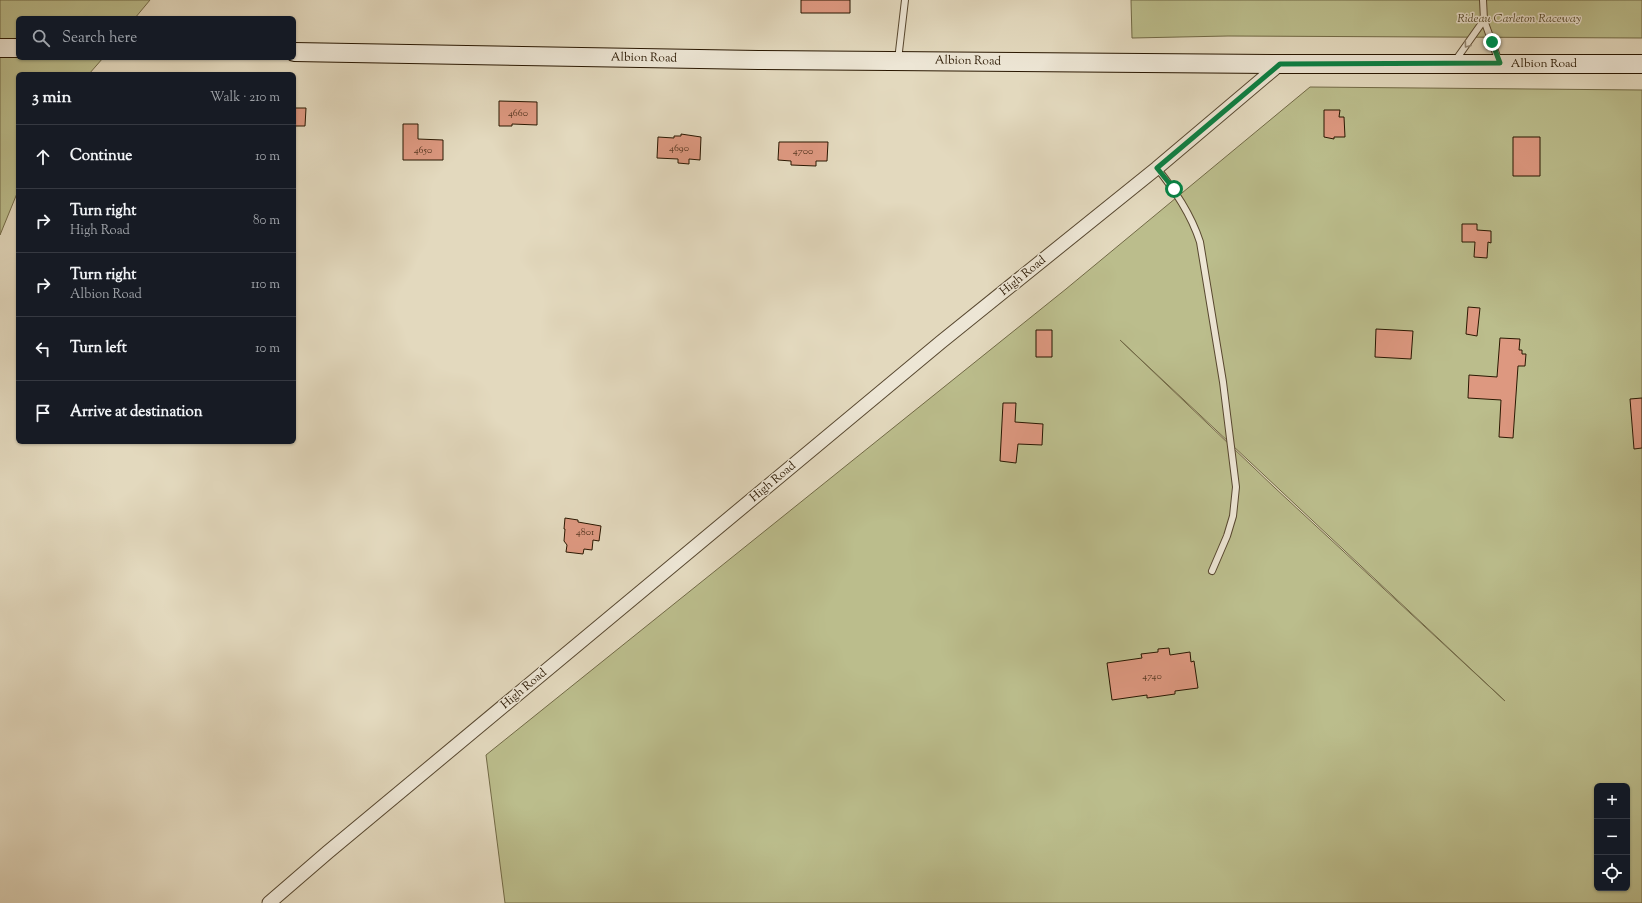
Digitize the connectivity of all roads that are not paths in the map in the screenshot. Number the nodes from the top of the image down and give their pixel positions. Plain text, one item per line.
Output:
1 (905, 0) edge
2 (1483, 0) edge
3 (1484, 20) junction
4 (0, 48) edge
5 (16, 48) edge
6 (296, 52) edge
7 (898, 60) junction
8 (1500, 63) junction
9 (1280, 64) junction
10 (1454, 64) junction
11 (1642, 64) edge
12 (1157, 168) junction
13 (1212, 571) dead end
14 (269, 903) edge

1 - 7 lane
2 - 3 lane
3 - 8 lane
3 -> 10 lane
4 - 5 main road
6 - 7 main road, Albion Road
7 - 9 main road, Albion Road
8 - 10 main road, Albion Road
8 - 11 main road, Albion Road
9 - 10 main road, Albion Road
9 - 12 street, High Road
12 - 13 lane
12 - 14 street, High Road

